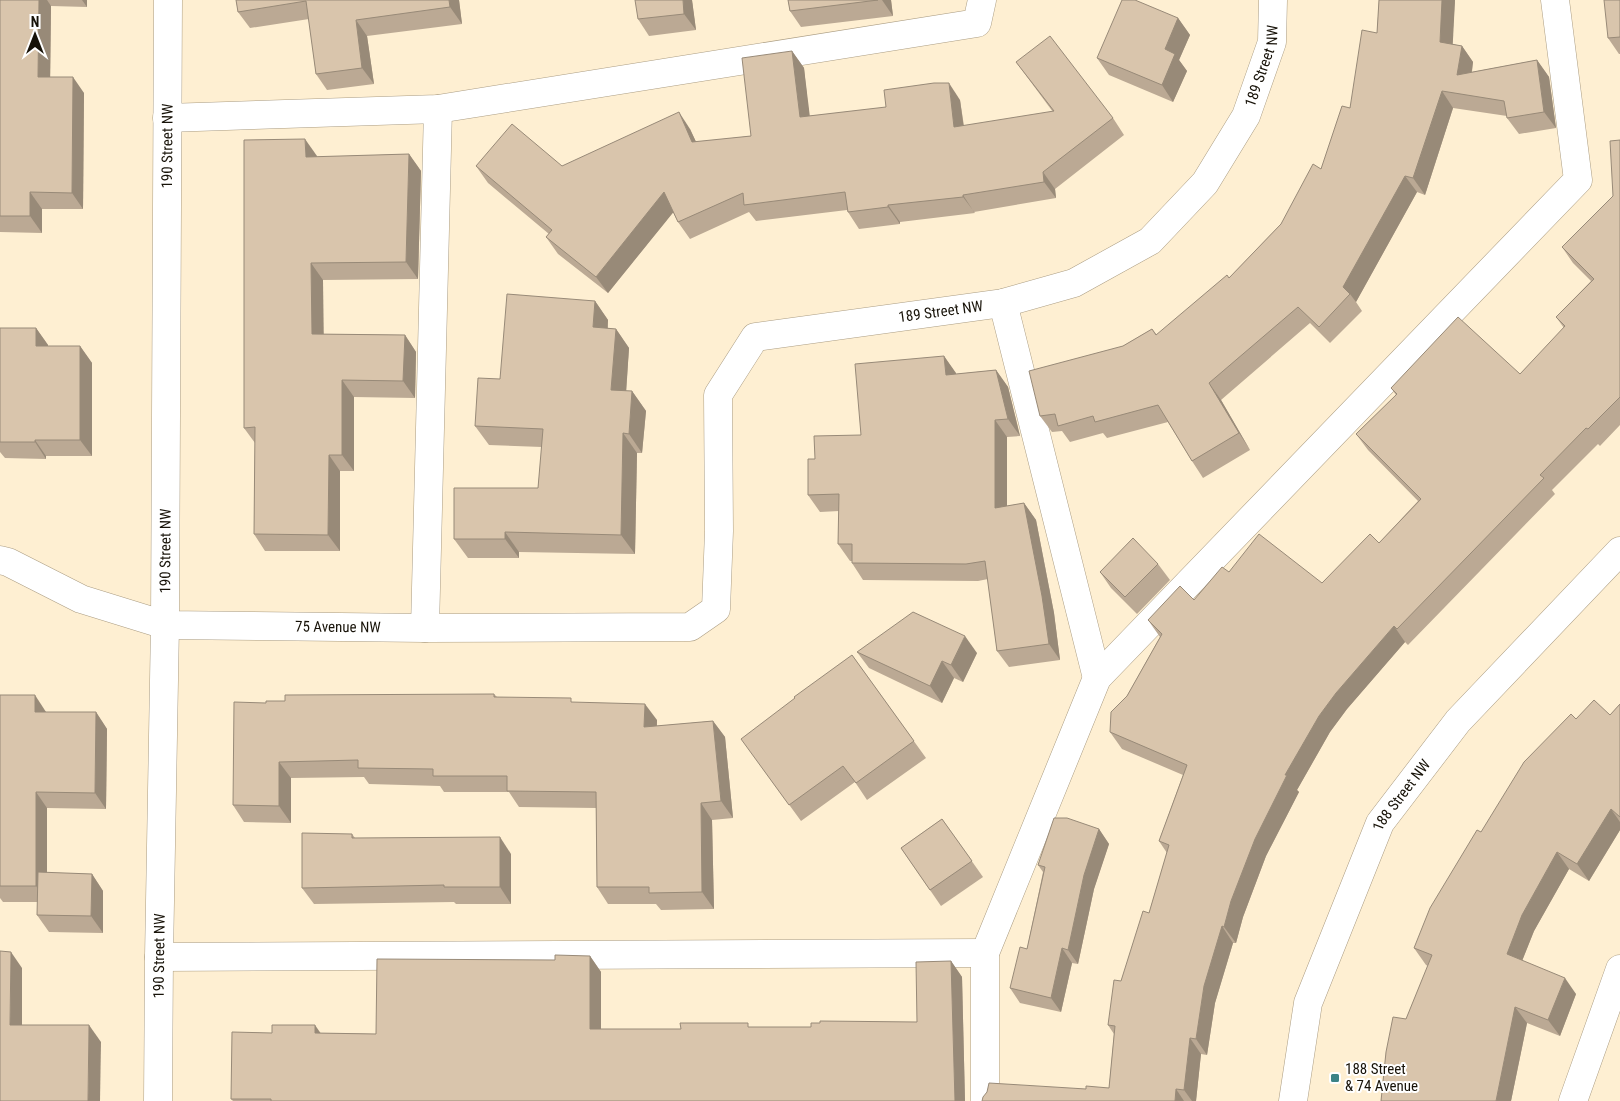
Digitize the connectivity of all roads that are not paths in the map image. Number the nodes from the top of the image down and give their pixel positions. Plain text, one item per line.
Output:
1 (168, 0) edge
2 (982, 0) edge
3 (1273, 0) edge
4 (1555, 0) edge
5 (438, 109) junction
6 (167, 118) junction
7 (1004, 303) junction
8 (1619, 555) edge
9 (0, 560) edge
10 (165, 625) junction
11 (425, 628) junction
12 (690, 628) joint
13 (1097, 678) junction
14 (985, 953) junction
15 (159, 957) junction
16 (1620, 968) edge
17 (158, 1101) edge
18 (985, 1101) edge
19 (1293, 1101) edge
20 (1573, 1101) edge

1 - 6 street, 190 Street NW
2 - 5 street
3 - 7 street, 189 Street NW
4 - 13 street
5 - 6 street
5 - 11 street
6 - 10 street, 190 Street NW
7 - 12 street, 189 Street NW
7 - 13 street
8 - 19 street, 188 Street NW
9 - 10 street, 75 Avenue NW
10 - 11 street, 75 Avenue NW
10 - 15 street, 190 Street NW
11 - 12 street, 75 Avenue NW
13 - 14 street
14 - 15 street
14 - 18 street
15 - 17 street, 190 Street NW
16 - 20 street

